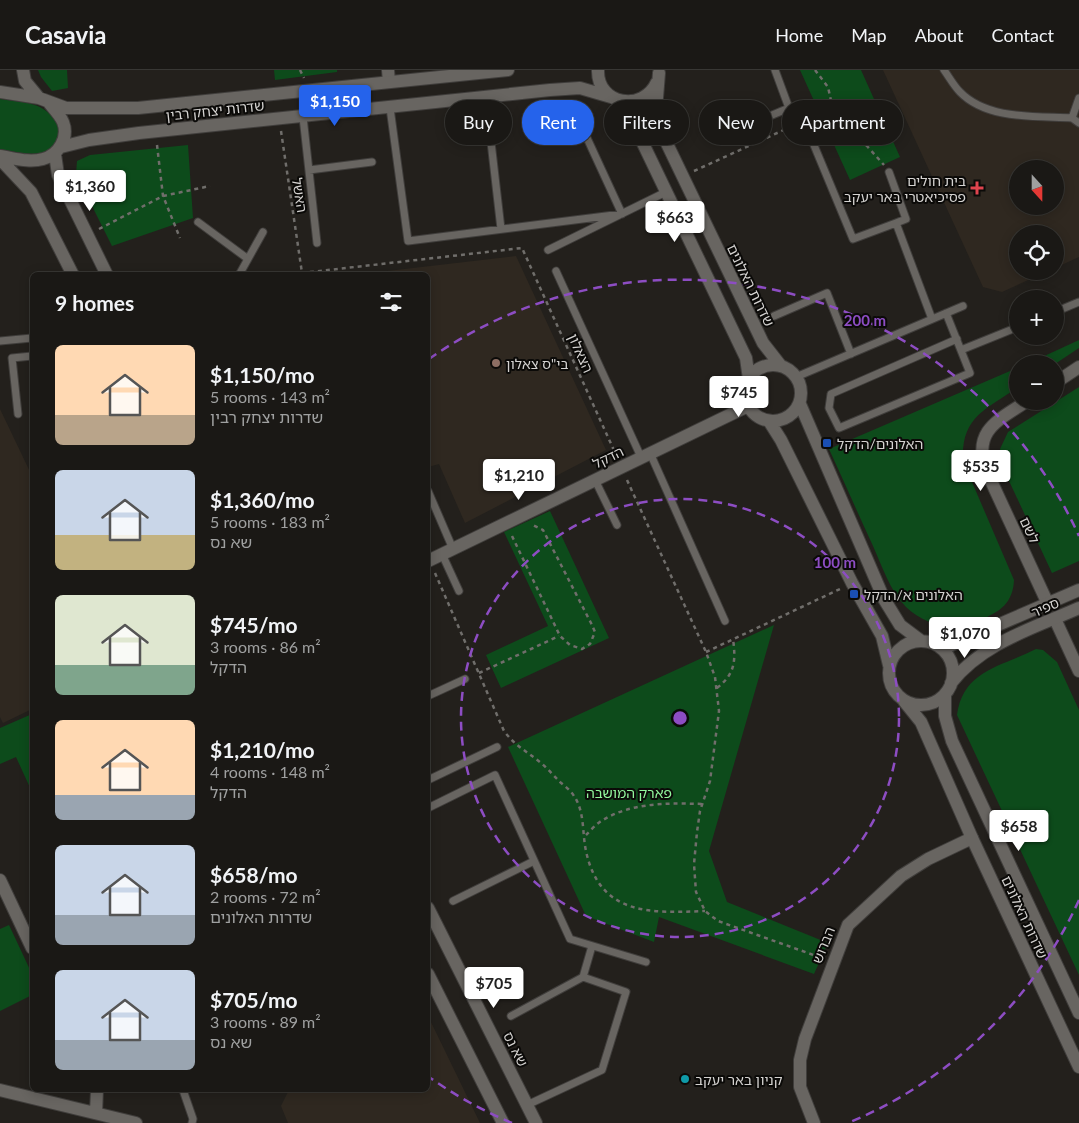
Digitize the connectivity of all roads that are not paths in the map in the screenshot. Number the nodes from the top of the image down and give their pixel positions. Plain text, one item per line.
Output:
1 (23, 70) edge
2 (508, 70) edge
3 (598, 70) edge
4 (774, 70) edge
5 (944, 70) edge
6 (659, 71) edge
7 (389, 76) edge
8 (0, 92) edge
9 (1079, 98) edge
10 (614, 99) junction
11 (44, 101) junction
12 (390, 108) junction
13 (772, 115) edge
14 (303, 117) junction
15 (1072, 118) junction
16 (1079, 123) edge
17 (491, 145) edge
18 (590, 145) edge
19 (814, 145) edge
20 (58, 150) junction
21 (0, 157) edge
22 (372, 162) dead end
23 (309, 170) junction
24 (889, 172) road end
25 (666, 192) junction
26 (622, 214) junction
27 (198, 222) dead end
28 (896, 223) junction
29 (501, 229) junction
30 (263, 232) dead end
31 (317, 242) dead end
32 (548, 250) dead end
33 (248, 259) junction
34 (556, 271) dead end
35 (71, 272) edge
36 (105, 272) edge
37 (240, 272) edge
38 (1079, 302) edge
39 (963, 306) dead end
40 (1064, 308) edge
41 (946, 314) junction
42 (774, 316) dead end
43 (932, 319) junction
44 (1009, 331) edge
45 (30, 338) edge
46 (956, 339) junction
47 (0, 341) edge
48 (961, 350) junction
49 (851, 354) junction
50 (30, 356) edge
51 (781, 366) junction
52 (1079, 367) edge
53 (796, 377) junction
54 (1064, 377) edge
55 (749, 379) junction
56 (800, 404) junction
57 (748, 406) junction
58 (1015, 410) edge
59 (18, 414) dead end
60 (769, 421) junction
61 (645, 455) junction
62 (595, 480) junction
63 (430, 497) edge
64 (617, 526) dead end
65 (448, 552) junction
66 (430, 560) edge
67 (1079, 590) edge
68 (458, 591) dead end
69 (1048, 604) junction
70 (1079, 608) edge
71 (1055, 619) junction
72 (725, 621) dead end
73 (920, 640) junction
74 (940, 647) junction
75 (889, 666) junction
76 (1079, 671) edge
77 (465, 679) dead end
78 (948, 688) junction
79 (430, 695) edge
80 (904, 701) junction
81 (497, 747) dead end
82 (430, 779) edge
83 (430, 807) edge
84 (972, 838) junction
85 (534, 860) junction
86 (0, 880) edge
87 (453, 901) dead end
88 (430, 912) edge
89 (30, 944) edge
90 (592, 946) junction
91 (646, 962) dead end
92 (582, 977) junction
93 (430, 978) edge
94 (1079, 1013) edge
95 (511, 1016) dead end
96 (1079, 1067) edge
97 (0, 1090) edge
98 (96, 1092) edge
99 (184, 1092) edge
100 (527, 1105) junction
101 (96, 1113) junction
102 (136, 1123) edge
103 (192, 1123) edge
104 (503, 1123) edge
105 (536, 1123) edge
106 (814, 1123) edge

1 - 11 street
2 - 7 street, שדרות יצחק רבין
3 - 10 street
4 - 13 lane
5 - 15 lane
6 - 10 street, שדרות יצחק רבין
6 - 51 street, שדרות האלונים
7 - 11 street, שדרות יצחק רבין
8 - 11 street, שדרות יצחק רבין
9 - 15 lane
10 - 12 street, שדרות יצחק רבין
10 - 25 street
11 - 20 street
12 - 14 street, שדרות יצחק רבין
12 - 29 lane
14 - 20 street, שדרות יצחק רבין
14 - 23 lane
15 - 16 lane
17 - 29 lane
18 - 26 lane
19 - 28 lane
20 - 21 street, שדרות יצחק רבין
20 - 36 street
21 - 35 street
22 - 23 lane
23 - 31 lane
24 - 28 lane
25 - 26 lane
25 - 55 street
26 - 29 lane
26 - 32 lane
27 - 33 lane
28 - 43 lane
30 - 33 lane
33 - 37 lane
34 - 61 lane
38 - 40 lane
39 - 41 lane
41 - 43 lane
41 - 46 lane
42 - 49 lane
43 - 49 lane
44 - 48 lane
45 - 47 lane
46 - 48 lane
46 - 48 lane
49 - 53 lane
50 - 59 lane
51 - 53 street
51 - 55 street
52 - 54 street
53 - 56 street
55 - 57 street
56 - 60 street
56 - 73 street
57 - 60 street
57 - 61 street, הדקל
58 - 69 street, לשם
60 - 75 street
61 - 62 street, הדקל
61 - 72 lane
62 - 64 lane
62 - 65 street, הדקל
63 - 65 lane
65 - 66 street, הדקל
65 - 68 lane
67 - 69 street, ספיר
69 - 74 street, ספיר
70 - 71 street, ספיר
71 - 76 street
71 - 78 street, ספיר
73 - 74 street
73 - 75 street
74 - 78 street
75 - 80 street
77 - 79 lane
78 - 80 street
78 - 94 street, שדרות האלונים
80 - 84 street, שדרות האלונים
81 - 82 lane
83 - 85 lane
84 - 96 street, שדרות האלונים
84 - 106 street, הברוש
85 - 87 lane
85 - 90 lane
86 - 89 street
88 - 100 street, שא נס
90 - 91 lane
90 - 92 lane
92 - 95 lane
92 - 100 lane
93 - 104 street
97 - 101 street
98 - 101 street
99 - 103 lane
100 - 105 street, שא נס
101 - 102 street

